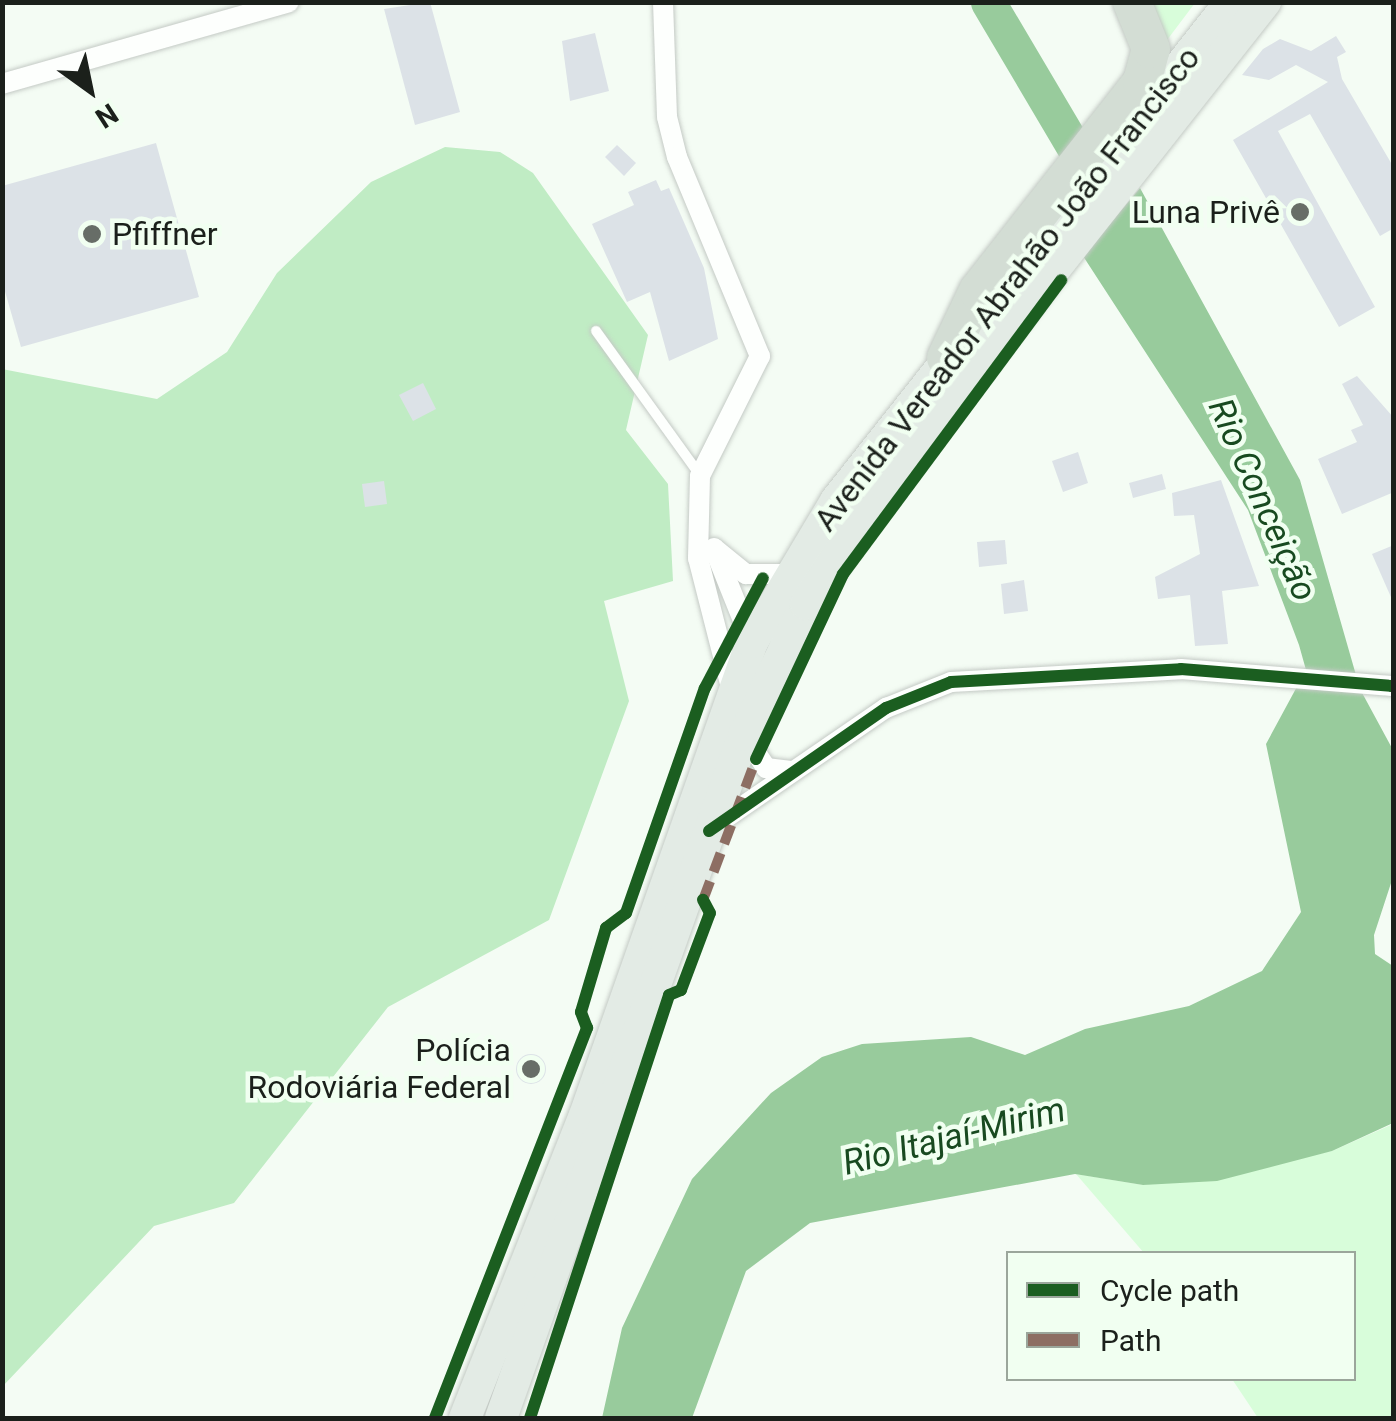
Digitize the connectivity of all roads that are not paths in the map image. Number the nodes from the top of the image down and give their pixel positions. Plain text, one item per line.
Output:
1 (289, 2) edge
2 (663, 2) edge
3 (1132, 2) edge
4 (1231, 2) edge
5 (1265, 2) edge
6 (2, 84) edge
7 (1131, 132) junction
8 (1032, 257) junction
9 (596, 331) dead end
10 (946, 358) joint
11 (700, 476) junction
12 (700, 510) junction
13 (714, 548) junction
14 (790, 574) junction
15 (752, 642) junction
16 (765, 683) junction
17 (1385, 685) edge
18 (732, 691) junction
19 (744, 736) junction
20 (791, 771) junction
21 (710, 831) junction
22 (506, 1410) edge
23 (465, 1418) edge

1 - 6 street
2 - 11 street
3 - 7 highway
4 - 7 main road, Avenida Vereador Abrahão João Francisco
5 - 7 main road, Avenida Vereador Abrahão João Francisco
7 - 8 highway
8 - 10 highway
8 - 16 main road, Avenida Vereador Abrahão João Francisco
9 - 11 lane
10 - 14 main road, Avenida Vereador Abrahão João Francisco
11 - 12 street
12 - 13 street
12 - 18 street
13 - 14 street
13 - 15 street
14 - 15 main road, Avenida Vereador Abrahão João Francisco
15 - 16 street
15 - 18 main road, Avenida Vereador Abrahão João Francisco
16 - 19 main road, Avenida Vereador Abrahão João Francisco
17 - 20 street
18 - 23 main road, Avenida Vereador Abrahão João Francisco
19 - 20 street
19 - 21 main road, Avenida Vereador Abrahão João Francisco
20 - 21 street
21 - 22 main road, Avenida Vereador Abrahão João Francisco

